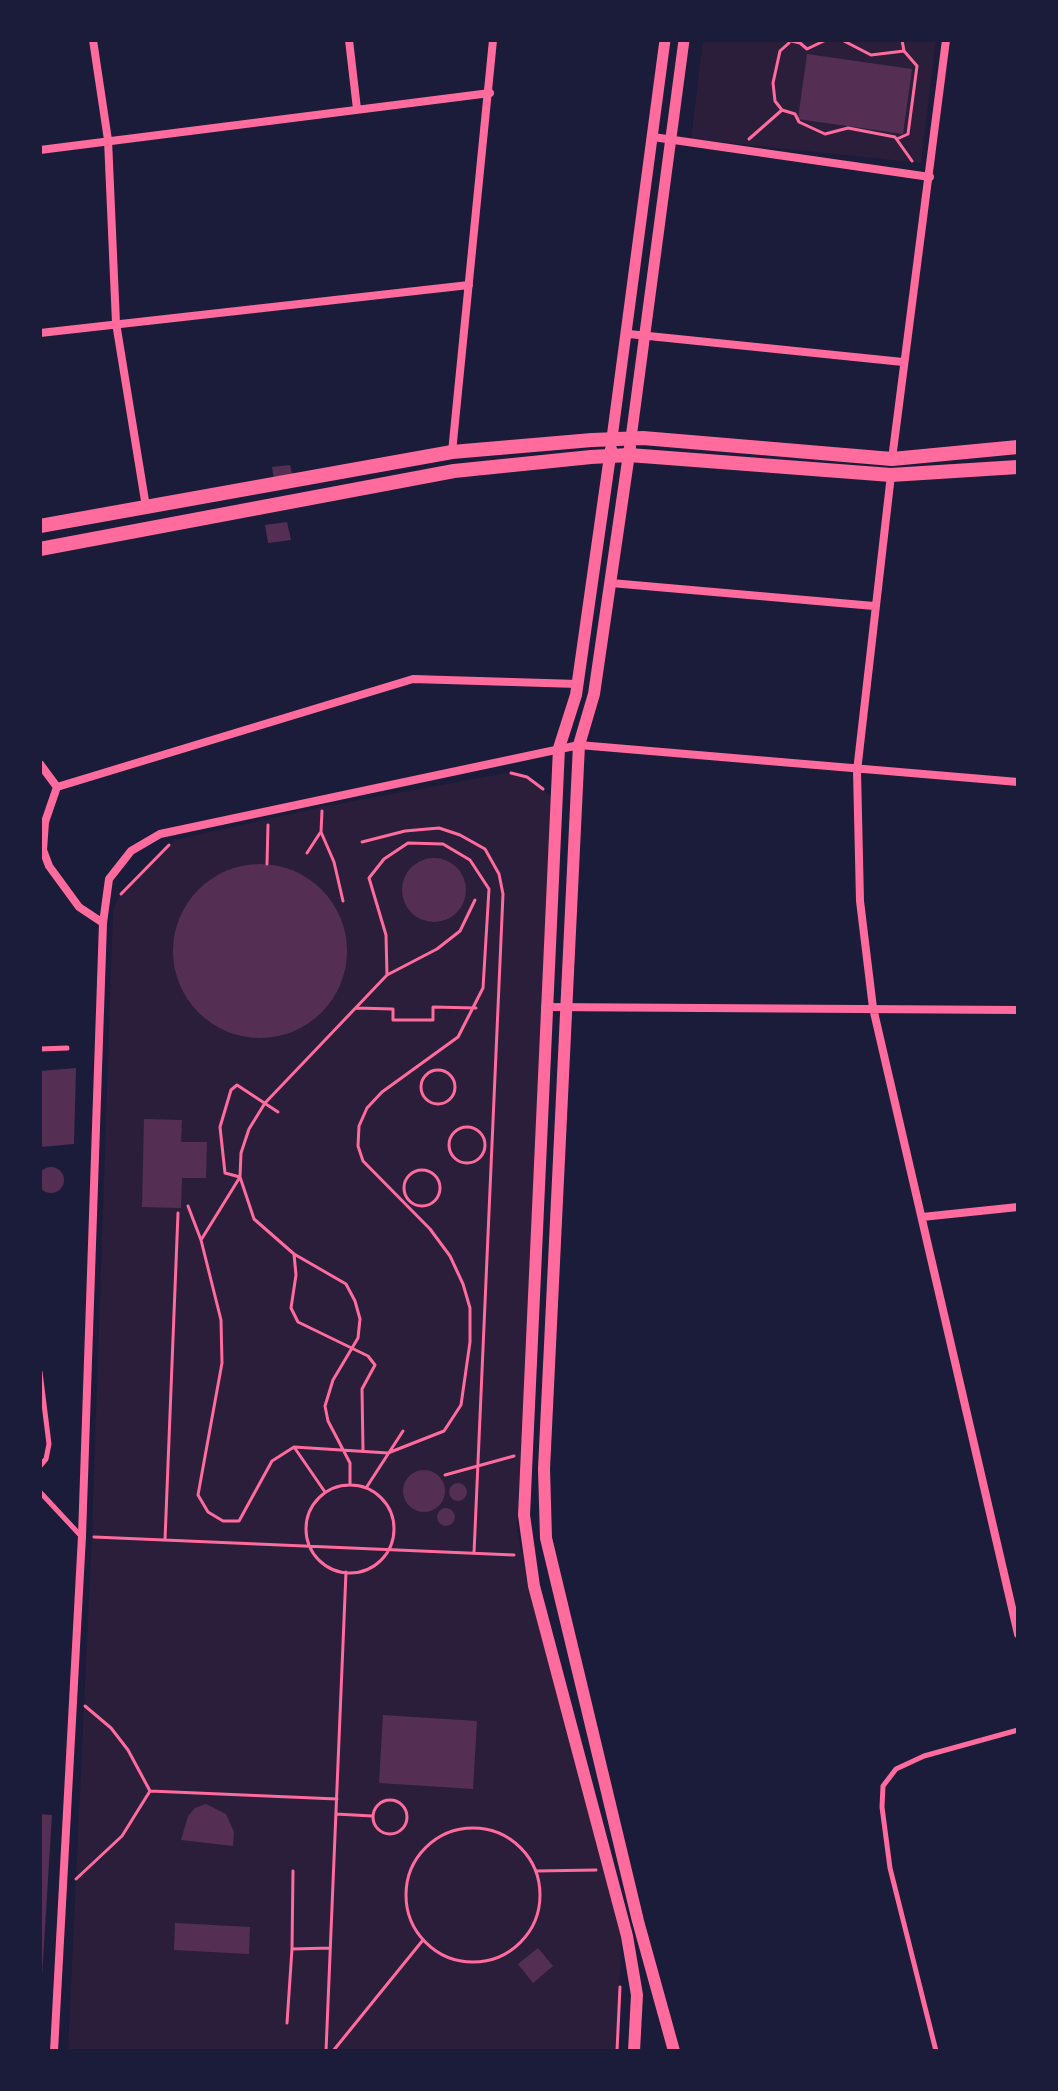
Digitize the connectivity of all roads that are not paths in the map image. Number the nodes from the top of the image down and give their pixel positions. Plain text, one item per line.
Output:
1 (93, 40) edge
2 (349, 40) edge
3 (493, 40) edge
4 (665, 40) edge
5 (684, 40) edge
6 (946, 40) edge
7 (490, 93) junction
8 (357, 109) junction
9 (653, 137) junction
10 (108, 140) junction
11 (671, 140) junction
12 (40, 150) edge
13 (930, 177) junction
14 (469, 285) junction
15 (116, 323) junction
16 (40, 333) edge
17 (629, 334) junction
18 (647, 336) junction
19 (903, 362) junction
20 (612, 438) junction
21 (631, 438) junction
22 (1018, 447) edge
23 (452, 452) junction
24 (610, 455) junction
25 (629, 455) junction
26 (892, 459) junction
27 (1018, 467) edge
28 (891, 475) junction
29 (146, 507) junction
30 (40, 526) edge
31 (40, 549) edge
32 (611, 583) junction
33 (874, 606) junction
34 (578, 684) junction
35 (579, 745) junction
36 (559, 748) junction
37 (40, 764) edge
38 (857, 771) junction
39 (1018, 781) edge
40 (57, 787) junction
41 (41, 850) edge
42 (103, 923) junction
43 (544, 1007) junction
44 (566, 1007) junction
45 (873, 1008) junction
46 (1018, 1010) edge
47 (67, 1048) dead end
48 (40, 1049) edge
49 (1018, 1207) edge
50 (922, 1217) junction
51 (40, 1372) edge
52 (40, 1466) edge
53 (40, 1492) edge
54 (82, 1536) junction
55 (1018, 1634) edge
56 (1018, 1730) edge
57 (54, 2051) edge
58 (634, 2051) edge
59 (674, 2051) edge
60 (936, 2051) edge

1 - 10 street
2 - 8 street
3 - 7 street
4 - 9 street
5 - 11 street
6 - 13 street
7 - 8 street
7 - 14 street
8 - 10 street
9 - 11 street
9 - 17 street
10 - 12 street
10 - 15 street
11 - 13 street
11 - 18 street
13 - 19 street
14 - 15 street
14 - 23 street
15 - 16 street
15 - 29 street
17 - 18 street
17 - 20 street
18 - 19 street
18 - 21 street
19 - 26 street
20 - 21 main road
20 - 23 main road
20 - 24 main road
21 - 25 main road
21 - 26 main road
22 - 26 main road
23 - 29 main road
24 - 25 main road
24 - 31 main road
24 - 34 main road
25 - 28 main road
25 - 32 main road
27 - 28 main road
28 - 33 street
29 - 30 main road
32 - 33 street
32 - 35 main road
33 - 38 street
34 - 36 main road
34 - 40 street
35 - 36 street
35 - 38 street
35 - 44 main road
36 - 42 street
36 - 43 main road
37 - 40 street
38 - 39 street
38 - 45 street
40 - 41 street
41 - 42 street
42 - 54 street
43 - 44 street
43 - 58 main road
44 - 45 street
44 - 59 main road
45 - 46 street
45 - 50 street
47 - 48 lane
49 - 50 street
50 - 55 street
51 - 52 lane
53 - 54 lane
54 - 57 street
56 - 60 lane

